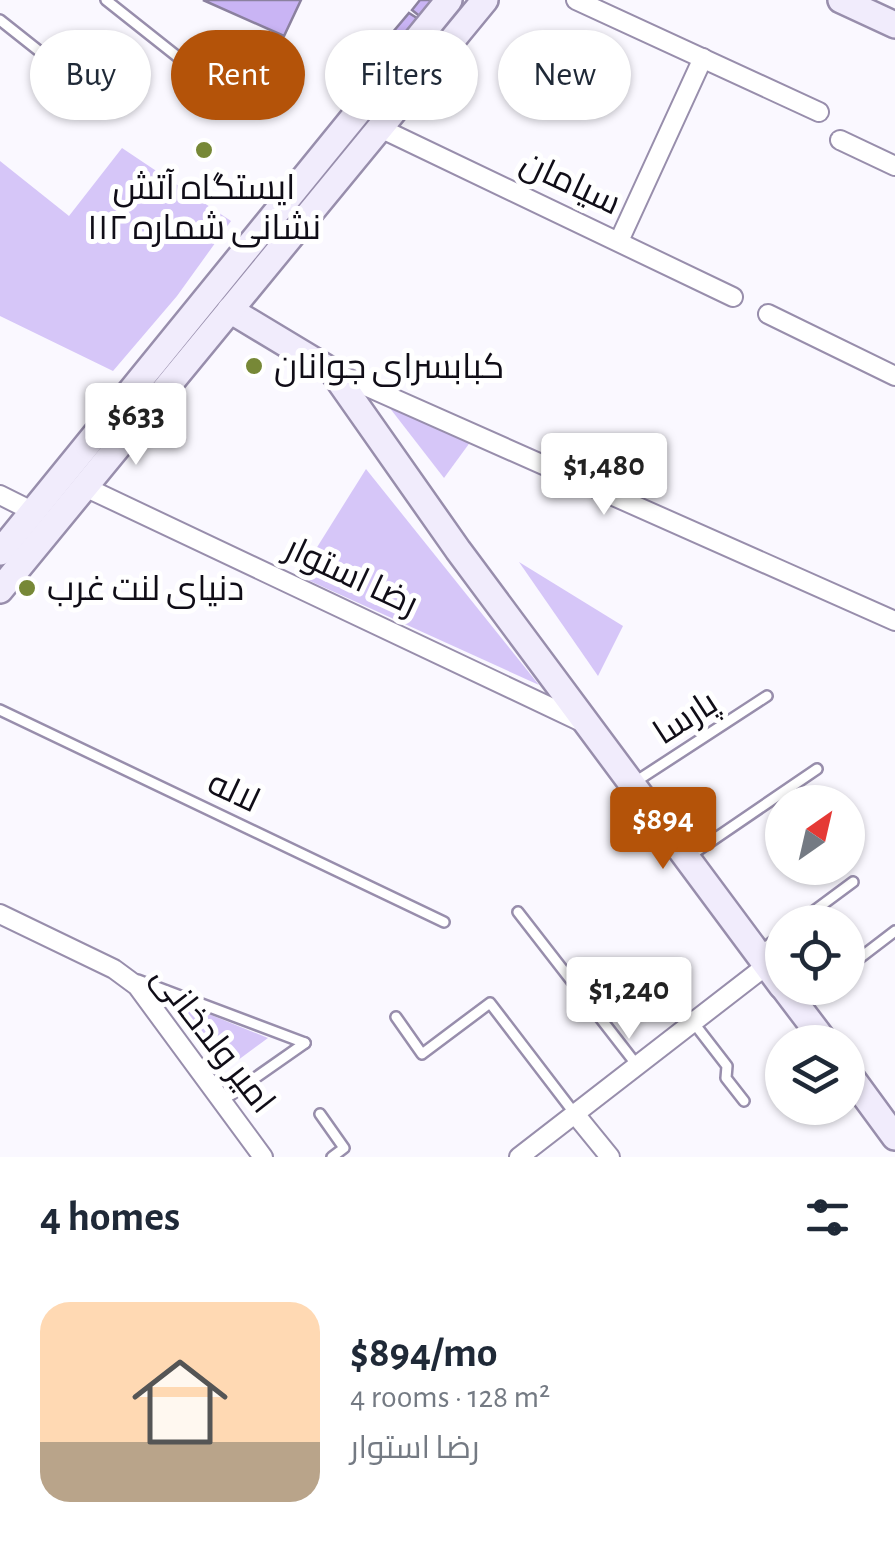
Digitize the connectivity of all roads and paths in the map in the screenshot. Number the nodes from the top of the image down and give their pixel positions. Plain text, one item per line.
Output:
1 (106, 0) edge
2 (450, 0) edge
3 (485, 0) edge
4 (576, 0) edge
5 (842, 0) edge
6 (0, 20) edge
7 (895, 25) edge
8 (30, 44) edge
9 (171, 52) edge
10 (703, 58) junction
11 (820, 112) dead end
12 (380, 128) junction
13 (840, 140) dead end
14 (895, 166) edge
15 (619, 241) junction
16 (733, 297) dead end
17 (230, 310) junction
18 (768, 314) dead end
19 (333, 372) junction
20 (895, 376) edge
21 (74, 481) junction
22 (0, 496) edge
23 (45, 518) junction
24 (0, 552) edge
25 (0, 590) edge
26 (895, 621) edge
27 (767, 696) dead end
28 (0, 710) edge
29 (589, 726) junction
30 (816, 769) dead end
31 (632, 784) junction
32 (687, 858) junction
33 (850, 885) edge
34 (822, 905) edge
35 (518, 912) dead end
36 (0, 914) edge
37 (444, 922) dead end
38 (895, 932) edge
39 (865, 954) edge
40 (765, 962) edge
41 (121, 974) junction
42 (765, 986) edge
43 (396, 1017) dead end
44 (693, 1022) junction
45 (638, 1066) junction
46 (865, 1095) edge
47 (222, 1100) junction
48 (744, 1101) dead end
49 (320, 1114) dead end
50 (575, 1114) junction
51 (894, 1132) edge
52 (263, 1157) edge
53 (332, 1157) edge
54 (519, 1157) edge
55 (610, 1157) edge

1 - 9 lane
2 - 21 main road
3 - 12 main road
4 - 10 street
5 - 7 main road
6 - 8 lane
10 - 11 street
10 - 15 street
12 - 15 street, سیامان
12 - 17 main road
13 - 14 street
15 - 16 street, سیامان
17 - 19 main road, رضا استوار
17 - 21 main road
18 - 20 street
19 - 26 street
19 - 29 main road, رضا استوار
21 - 23 main road
21 - 29 street, رضا استوار
22 - 23 street
23 - 24 main road
23 - 25 main road
27 - 31 lane, پارسا
28 - 37 lane, لاله
29 - 31 main road, رضا استوار
30 - 32 lane
31 - 32 main road, رضا استوار
32 - 40 main road, رضا استوار
33 - 34 lane
35 - 45 lane
36 - 41 street, امیر ولدخانی
38 - 39 lane
41 - 47 street, امیر ولدخانی
41 - 47 lane
42 - 44 street
43 - 50 lane
44 - 45 street
44 - 48 lane
45 - 50 street
46 - 51 main road
47 - 52 street, امیر ولدخانی
49 - 53 lane
50 - 54 street
50 - 55 street

